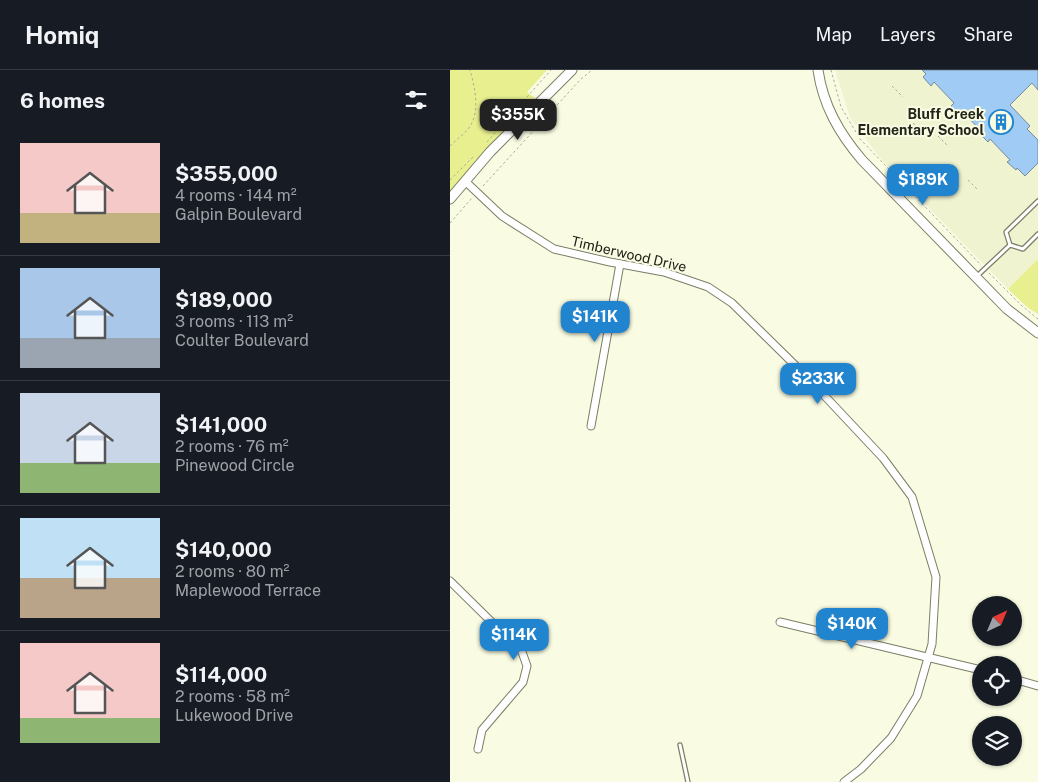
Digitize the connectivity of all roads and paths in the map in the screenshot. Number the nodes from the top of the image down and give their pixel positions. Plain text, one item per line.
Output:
1 (470, 70) edge
2 (551, 70) edge
3 (572, 70) edge
4 (592, 70) edge
5 (818, 70) edge
6 (831, 70) edge
7 (892, 86) dead end
8 (903, 97) dead end
9 (913, 123) dead end
10 (922, 132) dead end
11 (938, 136) dead end
12 (484, 145) dead end
13 (947, 145) dead end
14 (450, 146) edge
15 (478, 152) dead end
16 (450, 180) edge
17 (968, 180) dead end
18 (465, 181) junction
19 (977, 189) dead end
20 (477, 192) junction
21 (450, 198) edge
22 (1038, 201) edge
23 (450, 223) edge
24 (1038, 234) edge
25 (1010, 245) junction
26 (620, 264) junction
27 (985, 269) junction
28 (976, 278) junction
29 (1038, 318) edge
30 (1038, 333) edge
31 (591, 426) dead end
32 (450, 580) edge
33 (780, 622) dead end
34 (928, 656) junction
35 (972, 668) edge
36 (1022, 681) edge
37 (1038, 686) edge
38 (680, 745) dead end
39 (478, 749) dead end
40 (688, 782) edge
41 (844, 782) edge

1 - 14 path
2 - 12 path
3 - 18 street
4 - 20 path
5 - 28 street
6 - 27 path
7 - 8 path
9 - 10 path
11 - 13 path
15 - 16 path
17 - 19 path
18 - 20 street, Timberwood Drive
18 - 21 street
20 - 23 path
20 - 26 street, Timberwood Drive
22 - 25 lane
24 - 25 lane
25 - 27 lane
26 - 31 street
26 - 34 street, Timberwood Drive
27 - 28 lane
27 - 29 path
28 - 30 street
32 - 39 street
33 - 34 street
34 - 35 street
34 - 41 street, Timberwood Drive
36 - 37 street
38 - 40 lane

